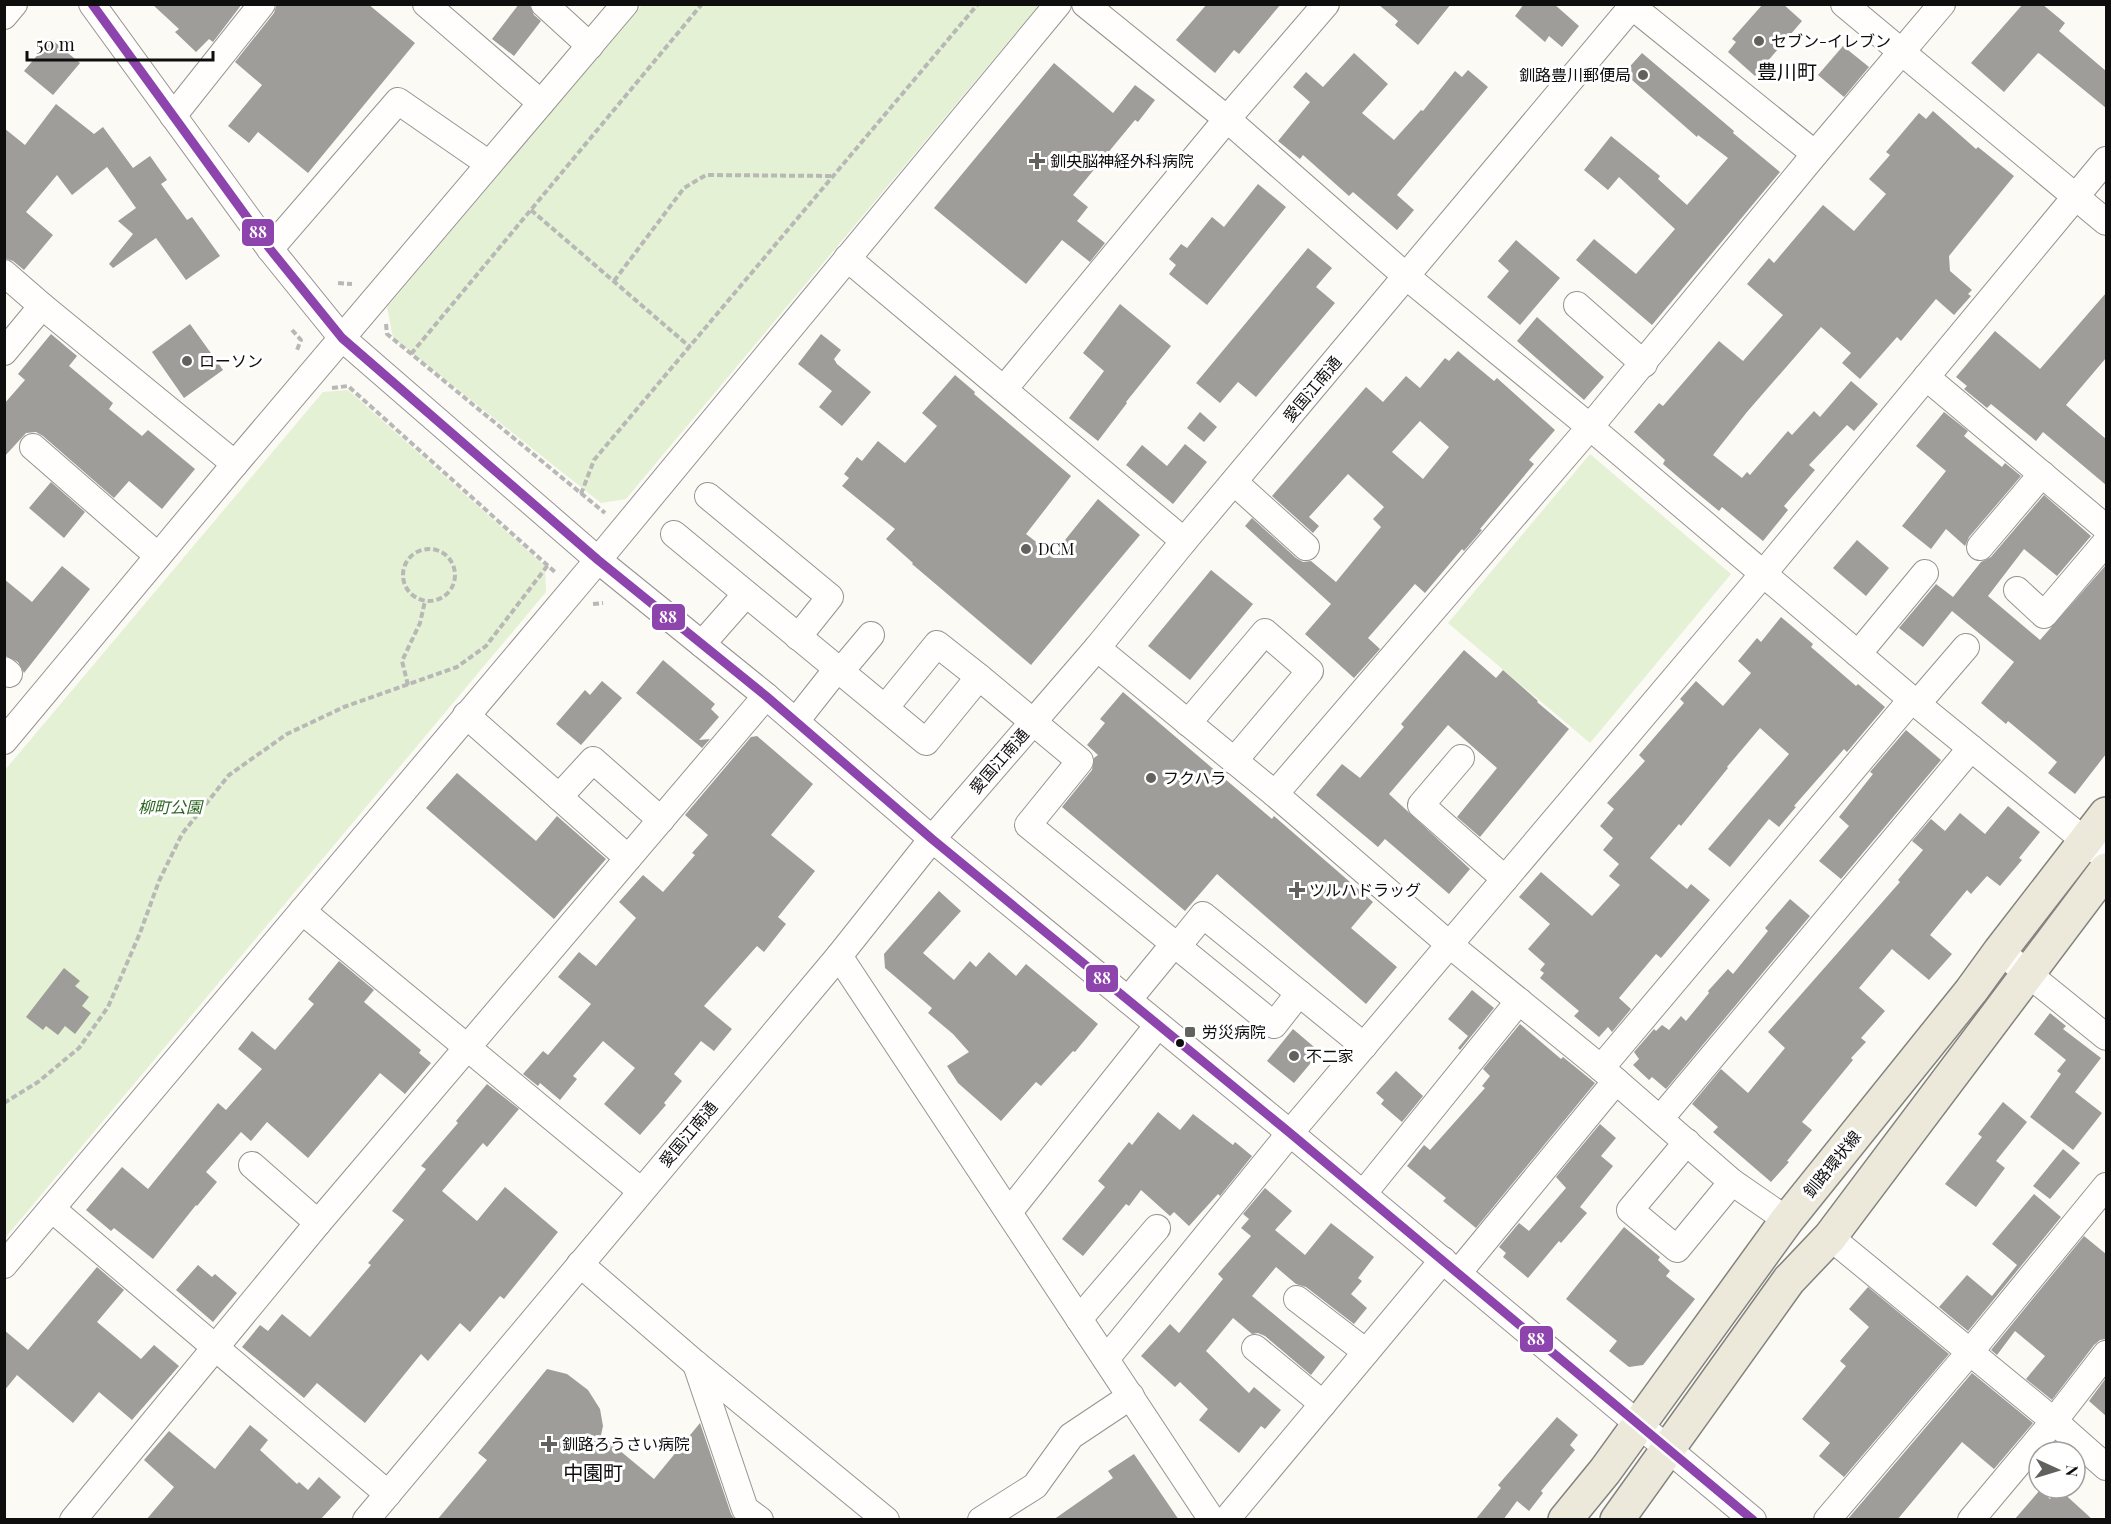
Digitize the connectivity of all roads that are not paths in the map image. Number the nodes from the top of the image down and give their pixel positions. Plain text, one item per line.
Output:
1 (14, 4) edge
2 (92, 4) edge
3 (262, 4) edge
4 (426, 4) edge
5 (544, 4) edge
6 (624, 4) edge
7 (1058, 4) edge
8 (1085, 4) edge
9 (1326, 4) edge
10 (1844, 4) edge
11 (1942, 4) edge
12 (1634, 6) edge
13 (4, 16) edge
14 (590, 46) junction
15 (1902, 52) junction
16 (541, 103) junction
17 (173, 116) junction
18 (1227, 119) junction
19 (1815, 154) junction
20 (2106, 160) edge
21 (489, 164) junction
22 (2076, 196) junction
23 (2106, 222) edge
24 (270, 249) junction
25 (847, 258) junction
26 (4, 273) edge
27 (1407, 277) junction
28 (1577, 305) dead end
29 (42, 306) junction
30 (342, 338) junction
31 (4, 352) edge
32 (1644, 364) junction
33 (1926, 377) junction
34 (1004, 389) junction
35 (1590, 428) junction
36 (33, 447) dead end
37 (235, 464) junction
38 (2042, 474) junction
39 (1234, 482) junction
40 (708, 496) dead end
41 (2106, 528) edge
42 (674, 534) dead end
43 (1184, 541) junction
44 (2106, 542) edge
45 (1306, 547) dead end
46 (1980, 547) dead end
47 (158, 556) junction
48 (598, 560) junction
49 (1925, 573) dead end
50 (1763, 574) junction
51 (2017, 590) dead end
52 (746, 594) junction
53 (871, 635) dead end
54 (798, 637) junction
55 (702, 644) junction
56 (1966, 647) dead end
57 (1097, 648) junction
58 (1858, 654) junction
59 (839, 670) junction
60 (978, 677) junction
61 (766, 696) junction
62 (1914, 701) junction
63 (885, 708) junction
64 (466, 715) junction
65 (796, 721) junction
66 (1032, 722) junction
67 (1188, 723) junction
68 (4, 741) edge
69 (1971, 748) junction
70 (1461, 758) dead end
71 (1234, 761) junction
72 (1275, 794) junction
73 (559, 797) junction
74 (2106, 814) edge
75 (661, 820) junction
76 (932, 839) junction
77 (2096, 849) edge
78 (628, 858) junction
79 (2106, 870) edge
80 (1505, 879) junction
81 (302, 911) junction
82 (1176, 945) junction
83 (1450, 945) junction
84 (2000, 951) junction
85 (839, 956) junction
86 (2028, 973) junction
87 (1299, 993) junction
88 (1128, 1000) junction
89 (1519, 1001) junction
90 (1158, 1024) junction
91 (2106, 1037) edge
92 (1364, 1046) junction
93 (467, 1047) junction
94 (1609, 1074) junction
95 (1660, 1119) junction
96 (1290, 1133) junction
97 (1687, 1142) junction
98 (252, 1165) dead end
99 (1732, 1182) junction
100 (2106, 1186) edge
101 (641, 1191) junction
102 (1363, 1194) junction
103 (51, 1209) junction
104 (1009, 1212) junction
105 (1787, 1221) junction
106 (318, 1223) junction
107 (1157, 1228) dead end
108 (1830, 1237) junction
109 (580, 1264) junction
110 (4, 1265) edge
111 (1450, 1266) junction
112 (1297, 1299) dead end
113 (1079, 1319) junction
114 (214, 1346) junction
115 (1255, 1348) dead end
116 (1366, 1352) junction
117 (1970, 1352) junction
118 (2106, 1354) edge
119 (1106, 1359) junction
120 (696, 1364) junction
121 (1131, 1396) junction
122 (1323, 1404) junction
123 (2054, 1421) junction
124 (1638, 1422) junction
125 (1669, 1449) junction
126 (2106, 1467) edge
127 (388, 1494) junction
128 (1225, 1519) edge
129 (73, 1520) edge
130 (366, 1520) edge
131 (760, 1520) edge
132 (886, 1520) edge
133 (981, 1520) edge
134 (1565, 1520) edge
135 (1617, 1520) edge
136 (1753, 1520) edge
137 (1827, 1520) edge
138 (1971, 1520) edge

1 - 13 street
2 - 17 street
3 - 17 street
4 - 16 street
5 - 14 street
6 - 14 street
7 - 25 street
8 - 18 street
9 - 18 street
10 - 15 street
11 - 15 street
12 - 19 street
12 - 27 street, 愛国江南通
14 - 16 street
15 - 19 street
15 - 22 street
16 - 21 street
17 - 24 street
18 - 27 street
18 - 34 street
19 - 32 street
20 - 22 street
21 - 24 street
21 - 30 street
22 - 23 street
22 - 33 street
24 - 30 street
25 - 34 street
25 - 48 street
26 - 29 street
27 - 35 street
27 - 39 street, 愛国江南通
28 - 32 street
29 - 31 street
29 - 37 street
30 - 37 street
30 - 48 street
32 - 35 street
33 - 38 street
33 - 50 street
34 - 43 street
35 - 50 street
35 - 72 street
36 - 47 street
37 - 47 street
38 - 41 street
38 - 46 street
39 - 43 street, 愛国江南通
39 - 45 street
40 - 54 street
42 - 52 street
43 - 57 street, 愛国江南通
44 - 51 street
47 - 68 street
48 - 55 street
48 - 64 street
49 - 58 street
50 - 58 street
50 - 80 street
52 - 54 street
52 - 55 street
53 - 59 street
54 - 59 street
55 - 61 street
56 - 62 street
57 - 66 street, 愛国江南通
57 - 67 street
58 - 62 street
59 - 63 street
59 - 65 street
60 - 63 street
60 - 63 street
60 - 66 street
61 - 65 street
61 - 75 street
62 - 69 street
62 - 94 street
64 - 73 street
64 - 81 street
65 - 76 street
66 - 76 street, 愛国江南通
66 - 82 street
67 - 71 street
67 - 71 street
69 - 77 street
69 - 95 street
70 - 80 street
71 - 72 street
72 - 83 street
73 - 75 street
73 - 78 street
74 - 77 main road, 釧路環状線
75 - 78 street
76 - 85 street, 愛国江南通
76 - 88 street
77 - 84 main road, 釧路環状線
78 - 93 street
79 - 86 main road
80 - 83 street
81 - 93 street
81 - 103 street
82 - 87 street
82 - 87 street
82 - 88 street
83 - 89 street
83 - 92 street
84 - 86 street
84 - 105 main road, 釧路環状線
85 - 101 street, 愛国江南通
85 - 104 street
86 - 91 street
86 - 108 main road
87 - 92 street
88 - 90 street
89 - 94 street
89 - 102 street
90 - 96 street
90 - 104 street
92 - 96 street
93 - 101 street
93 - 106 street
94 - 95 street
94 - 111 street
95 - 97 street
96 - 102 street
96 - 119 street
97 - 99 street
97 - 99 street
98 - 106 street
99 - 105 street
100 - 117 street
101 - 109 street, 愛国江南通
102 - 111 street
103 - 110 street
103 - 114 street
104 - 113 street
105 - 124 main road, 釧路環状線
106 - 114 street
107 - 113 street
108 - 117 street
108 - 125 main road
109 - 120 street
109 - 127 street, 愛国江南通
111 - 116 street
111 - 124 street
112 - 116 street
113 - 119 street
114 - 127 street
114 - 129 street
115 - 122 street
116 - 122 street
117 - 123 street
117 - 137 street
118 - 123 street
119 - 121 street
120 - 131 street
120 - 132 street
121 - 128 street
121 - 133 street
122 - 128 street
123 - 126 street
123 - 138 street
124 - 125 street
124 - 134 main road, 釧路環状線
125 - 135 main road
125 - 136 street
127 - 130 street, 愛国江南通

